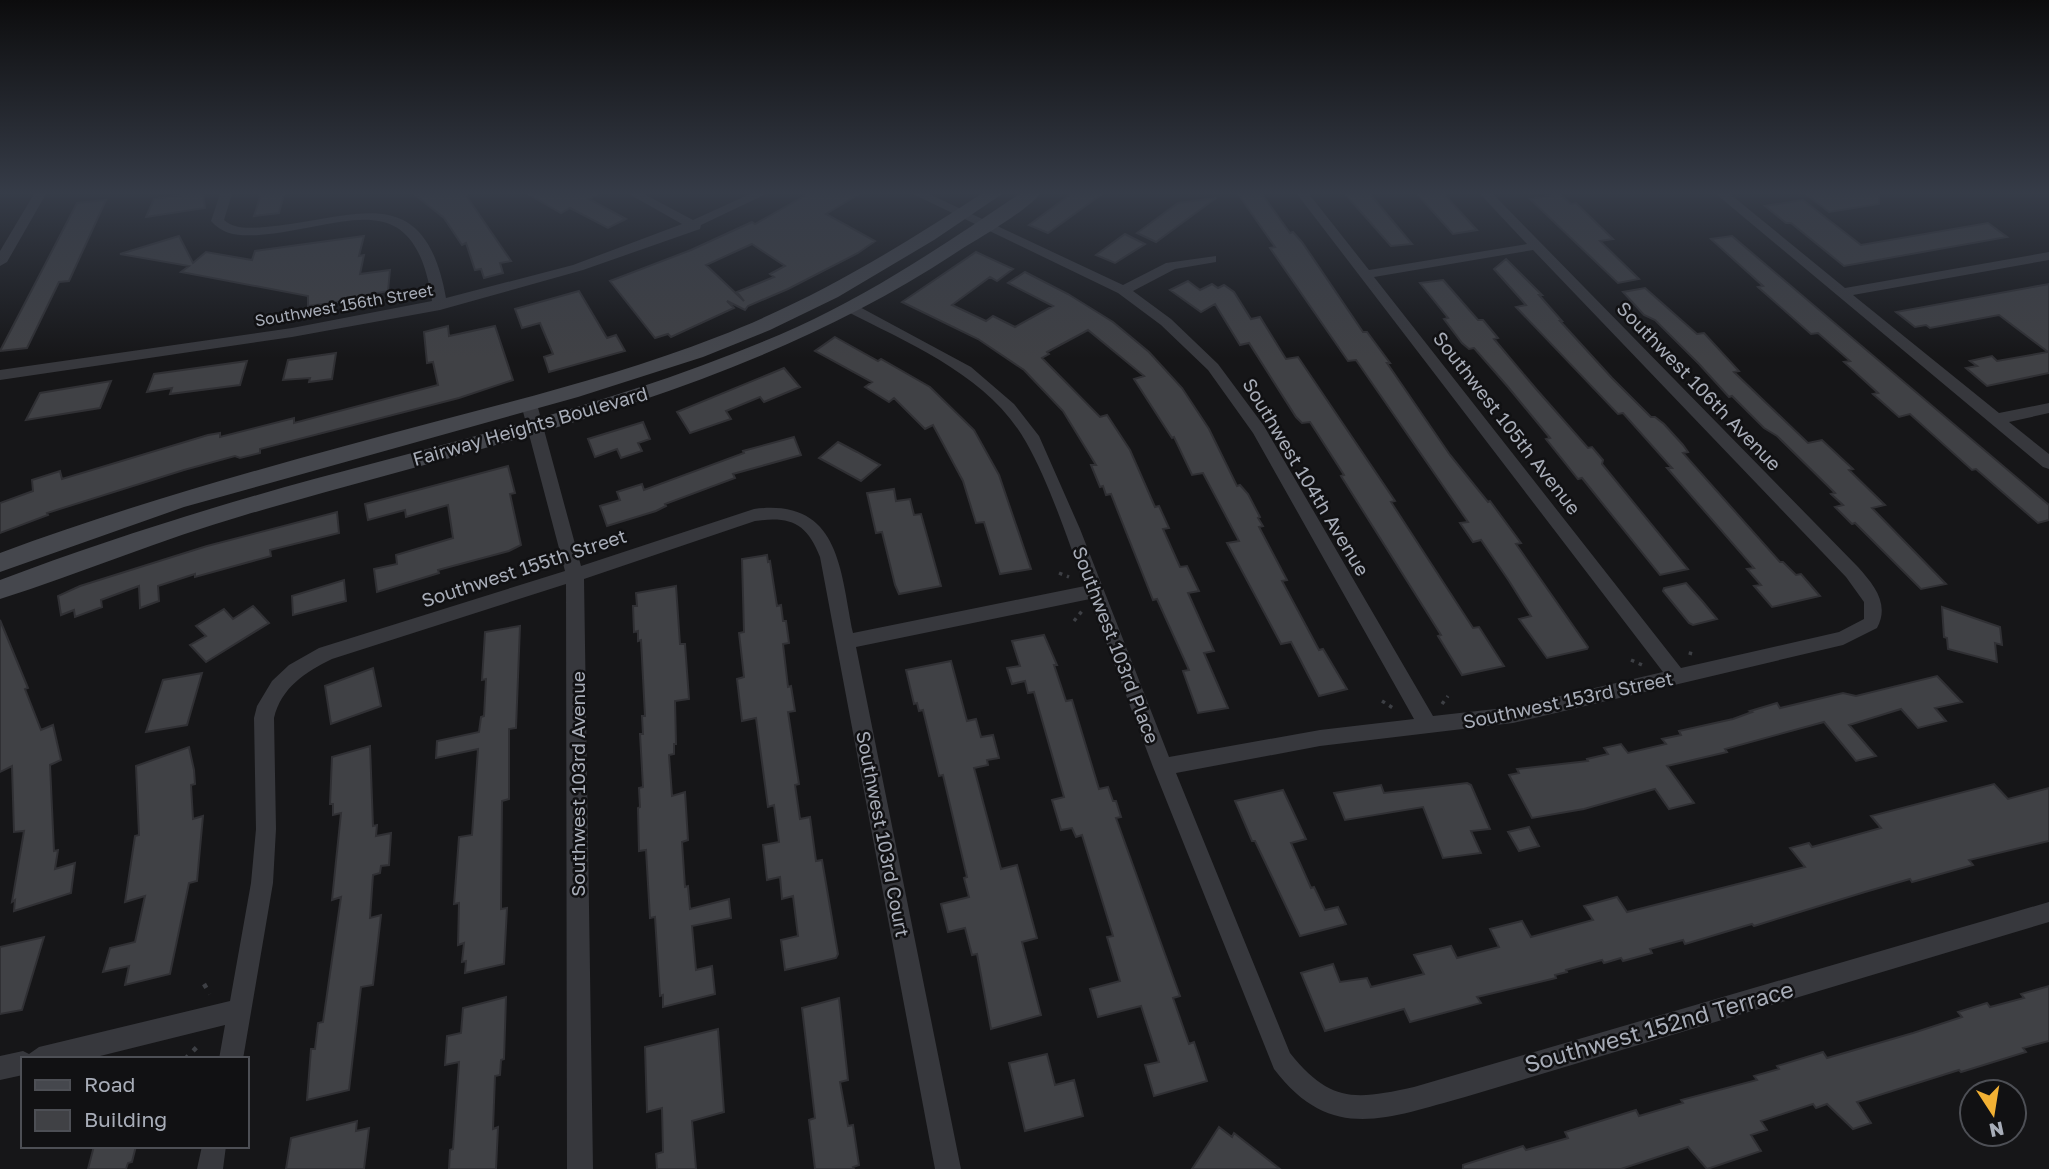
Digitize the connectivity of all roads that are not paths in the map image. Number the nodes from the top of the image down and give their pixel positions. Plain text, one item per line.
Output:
1 (422, 249) edge
2 (633, 249) edge
3 (909, 249) edge
4 (951, 249) edge
5 (1036, 249) edge
6 (1346, 249) edge
7 (1520, 249) edge
8 (1538, 249) edge
9 (1787, 249) edge
10 (2049, 256) edge
11 (1210, 259) dead end
12 (1366, 274) junction
13 (1124, 290) junction
14 (1840, 293) junction
15 (440, 306) junction
16 (851, 308) junction
17 (0, 375) edge
18 (2049, 408) edge
19 (532, 415) junction
20 (1996, 419) junction
21 (2049, 463) edge
22 (792, 515) joint
23 (0, 563) edge
24 (575, 575) junction
25 (0, 590) edge
26 (1096, 591) junction
27 (1875, 611) joint
28 (845, 642) junction
29 (1677, 677) junction
30 (1429, 727) junction
31 (1163, 767) junction
32 (2049, 912) edge
33 (240, 1010) junction
34 (47, 1057) edge
35 (231, 1057) edge
36 (1282, 1062) joint
37 (21, 1063) edge
38 (0, 1068) edge
39 (214, 1148) edge
40 (210, 1169) edge
41 (580, 1169) edge
42 (948, 1169) edge

1 - 15 street
2 - 15 street, Southwest 156th Street
3 - 19 street, Fairway Heights Boulevard
4 - 16 street, Fairway Heights Boulevard
5 - 13 street, Southwest 104th Avenue
6 - 12 street, Southwest 105th Avenue
7 - 12 street
8 - 27 street, Southwest 106th Avenue
9 - 14 street
10 - 14 street
11 - 13 street
12 - 29 street, Southwest 105th Avenue
13 - 30 street, Southwest 104th Avenue
14 - 20 street
15 - 17 street, Southwest 156th Street
16 - 19 street, Fairway Heights Boulevard
16 - 26 street, Southwest 103rd Place
18 - 20 street
19 - 23 street, Fairway Heights Boulevard
19 - 24 street, Southwest 103rd Avenue
19 - 25 street, Fairway Heights Boulevard
20 - 21 street
22 - 24 street, Southwest 155th Street
22 - 28 street, Southwest 103rd Court
24 - 33 street, Southwest 155th Street
24 - 41 street, Southwest 103rd Avenue
26 - 28 street
26 - 31 street, Southwest 103rd Place
27 - 29 street, Southwest 153rd Street
28 - 42 street, Southwest 103rd Court
29 - 30 street, Southwest 153rd Street
30 - 31 street, Southwest 153rd Street
31 - 36 street, Southwest 103rd Place
32 - 36 street, Southwest 152nd Terrace
33 - 34 street
33 - 35 street
37 - 38 street
39 - 40 street

